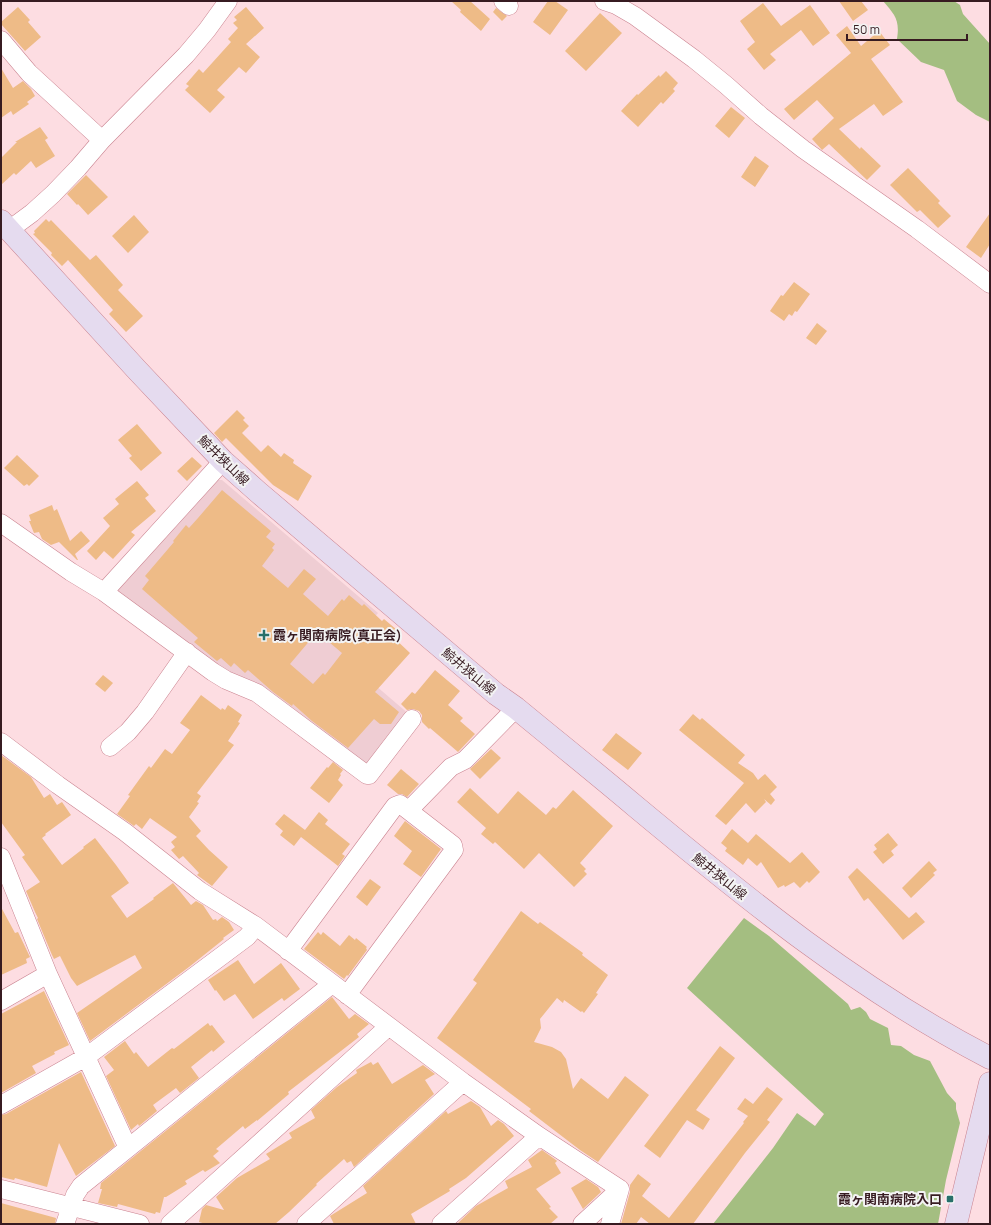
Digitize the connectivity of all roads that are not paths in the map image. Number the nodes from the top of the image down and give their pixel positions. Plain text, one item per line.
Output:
1 (228, 1) edge
2 (604, 1) edge
3 (1, 40) edge
4 (102, 140) junction
5 (4, 229) edge
6 (990, 284) edge
7 (223, 461) junction
8 (1, 523) edge
9 (104, 592) junction
10 (187, 652) junction
11 (516, 708) junction
12 (412, 719) dead end
13 (1, 742) edge
14 (110, 747) dead end
15 (409, 810) junction
16 (1, 857) edge
17 (7, 893) edge
18 (256, 926) junction
19 (288, 951) junction
20 (48, 974) junction
21 (332, 984) junction
22 (347, 995) junction
23 (1, 1001) edge
24 (388, 1027) junction
25 (86, 1058) junction
26 (990, 1058) edge
27 (463, 1082) junction
28 (990, 1082) edge
29 (1, 1106) edge
30 (984, 1132) edge
31 (539, 1136) junction
32 (128, 1148) junction
33 (1, 1189) edge
34 (620, 1189) junction
35 (70, 1207) junction
36 (65, 1224) edge
37 (140, 1224) edge
38 (170, 1224) edge
39 (306, 1224) edge
40 (441, 1224) edge
41 (582, 1224) edge
42 (610, 1224) edge
43 (956, 1224) edge

1 - 4 street
2 - 6 street
3 - 4 street
4 - 5 street
5 - 7 main road, 鯨井狭山線
7 - 9 street
7 - 11 main road, 鯨井狭山線
8 - 9 street
9 - 10 street
10 - 12 street
10 - 14 street
11 - 15 street
11 - 26 main road, 鯨井狭山線
13 - 18 street
15 - 19 street
15 - 22 street
16 - 17 street
17 - 20 street
18 - 19 street
18 - 25 street
19 - 21 street
20 - 23 street
20 - 25 street
21 - 22 street
21 - 32 street
22 - 24 street
24 - 27 street
24 - 38 street
25 - 29 street
25 - 32 street
27 - 31 street
27 - 39 street
28 - 30 main road
30 - 43 main road
31 - 34 street
31 - 40 street
32 - 35 street
33 - 35 street
34 - 41 street
34 - 42 street
35 - 36 street
35 - 37 street

